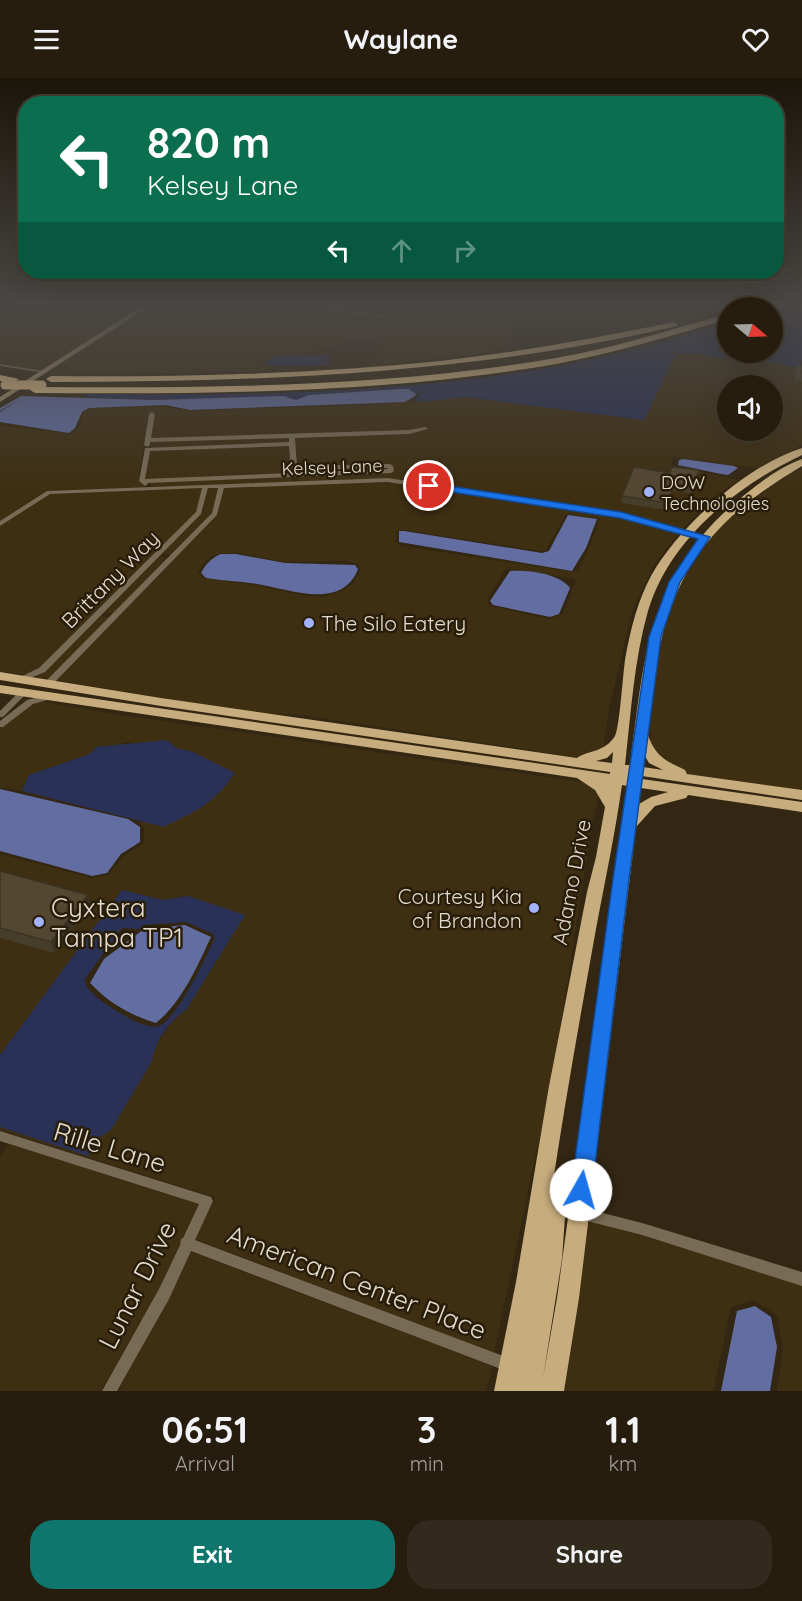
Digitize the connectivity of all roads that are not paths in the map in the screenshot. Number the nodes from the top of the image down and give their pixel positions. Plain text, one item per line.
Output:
1 (11, 367) edge
2 (59, 367) edge
3 (375, 367) edge
4 (409, 367) edge
5 (453, 367) edge
6 (477, 367) edge
7 (518, 367) edge
8 (48, 375) junction
9 (136, 380) junction
10 (1, 384) edge
11 (39, 387) junction
12 (161, 391) junction
13 (0, 400) edge
14 (152, 414) dead end
15 (425, 429) dead end
16 (292, 436) junction
17 (148, 440) junction
18 (292, 444) junction
19 (147, 449) junction
20 (802, 451) edge
21 (802, 462) edge
22 (294, 471) junction
23 (142, 481) junction
24 (295, 483) junction
25 (221, 486) junction
26 (205, 487) junction
27 (151, 489) junction
28 (0, 524) edge
29 (688, 533) junction
30 (705, 537) junction
31 (158, 554) junction
32 (172, 557) junction
33 (100, 613) junction
34 (114, 616) junction
35 (0, 676) edge
36 (0, 682) edge
37 (22, 686) junction
38 (0, 689) edge
39 (49, 691) junction
40 (161, 702) junction
41 (0, 715) edge
42 (180, 716) junction
43 (294, 721) junction
44 (0, 725) edge
45 (640, 734) junction
46 (621, 737) junction
47 (561, 760) junction
48 (571, 773) junction
49 (617, 774) junction
50 (635, 776) junction
51 (702, 787) junction
52 (802, 795) edge
53 (611, 806) junction
54 (802, 807) edge
55 (628, 828) junction
56 (2, 1140) edge
57 (207, 1201) joint
58 (540, 1201) junction
59 (578, 1213) junction
60 (186, 1243) junction
61 (802, 1279) edge
62 (512, 1366) junction
63 (110, 1391) edge
64 (506, 1391) edge
65 (529, 1391) edge
66 (552, 1391) edge

1 - 8 street
2 - 8 street
3 - 9 highway
4 - 9 highway
5 - 11 highway
6 - 12 highway
7 - 12 highway
8 - 9 highway
8 - 10 highway
8 - 13 street
10 - 11 highway
11 - 12 highway
14 - 17 street
15 - 16 street
16 - 17 street
16 - 18 street
17 - 19 street
18 - 19 street
18 - 22 street
19 - 23 street
20 - 29 main road, Adamo Drive
21 - 30 main road
22 - 22 street
22 - 23 street
22 - 24 street
23 - 27 street
24 - 25 street, Kelsey Lane
24 - 29 street, Kelsey Lane
25 - 26 street, Kelsey Lane
25 - 32 street, Brittany Way
26 - 27 street, Kelsey Lane
26 - 31 street, Brittany Way
27 - 28 street, Kelsey Lane
29 - 30 street, Kelsey Lane
29 - 46 main road, Adamo Drive
30 - 45 main road
31 - 32 street
31 - 33 street, Brittany Way
32 - 34 street, Brittany Way
33 - 34 street
33 - 37 street, Brittany Way
34 - 39 street, Brittany Way
35 - 37 main road
36 - 39 main road
37 - 38 main road
37 - 39 main road
37 - 40 main road
37 - 41 street
39 - 40 main road
39 - 42 main road
39 - 44 street
40 - 43 main road
42 - 43 main road
42 - 48 main road
43 - 47 main road
45 - 50 main road
45 - 51 main road
46 - 47 main road
46 - 49 main road, Adamo Drive
47 - 49 main road
48 - 49 main road
48 - 53 main road
49 - 50 main road
49 - 53 main road, Adamo Drive
50 - 51 main road
50 - 55 main road
51 - 52 main road
51 - 54 main road
51 - 55 main road
53 - 58 main road, Adamo Drive
55 - 59 main road
56 - 57 street, Rille Lane
57 - 60 street, Lunar Drive
58 - 62 main road, Adamo Drive
58 - 65 main road
59 - 61 street
59 - 66 main road
60 - 62 street, American Center Place
60 - 63 street, Lunar Drive
62 - 64 main road, Adamo Drive

